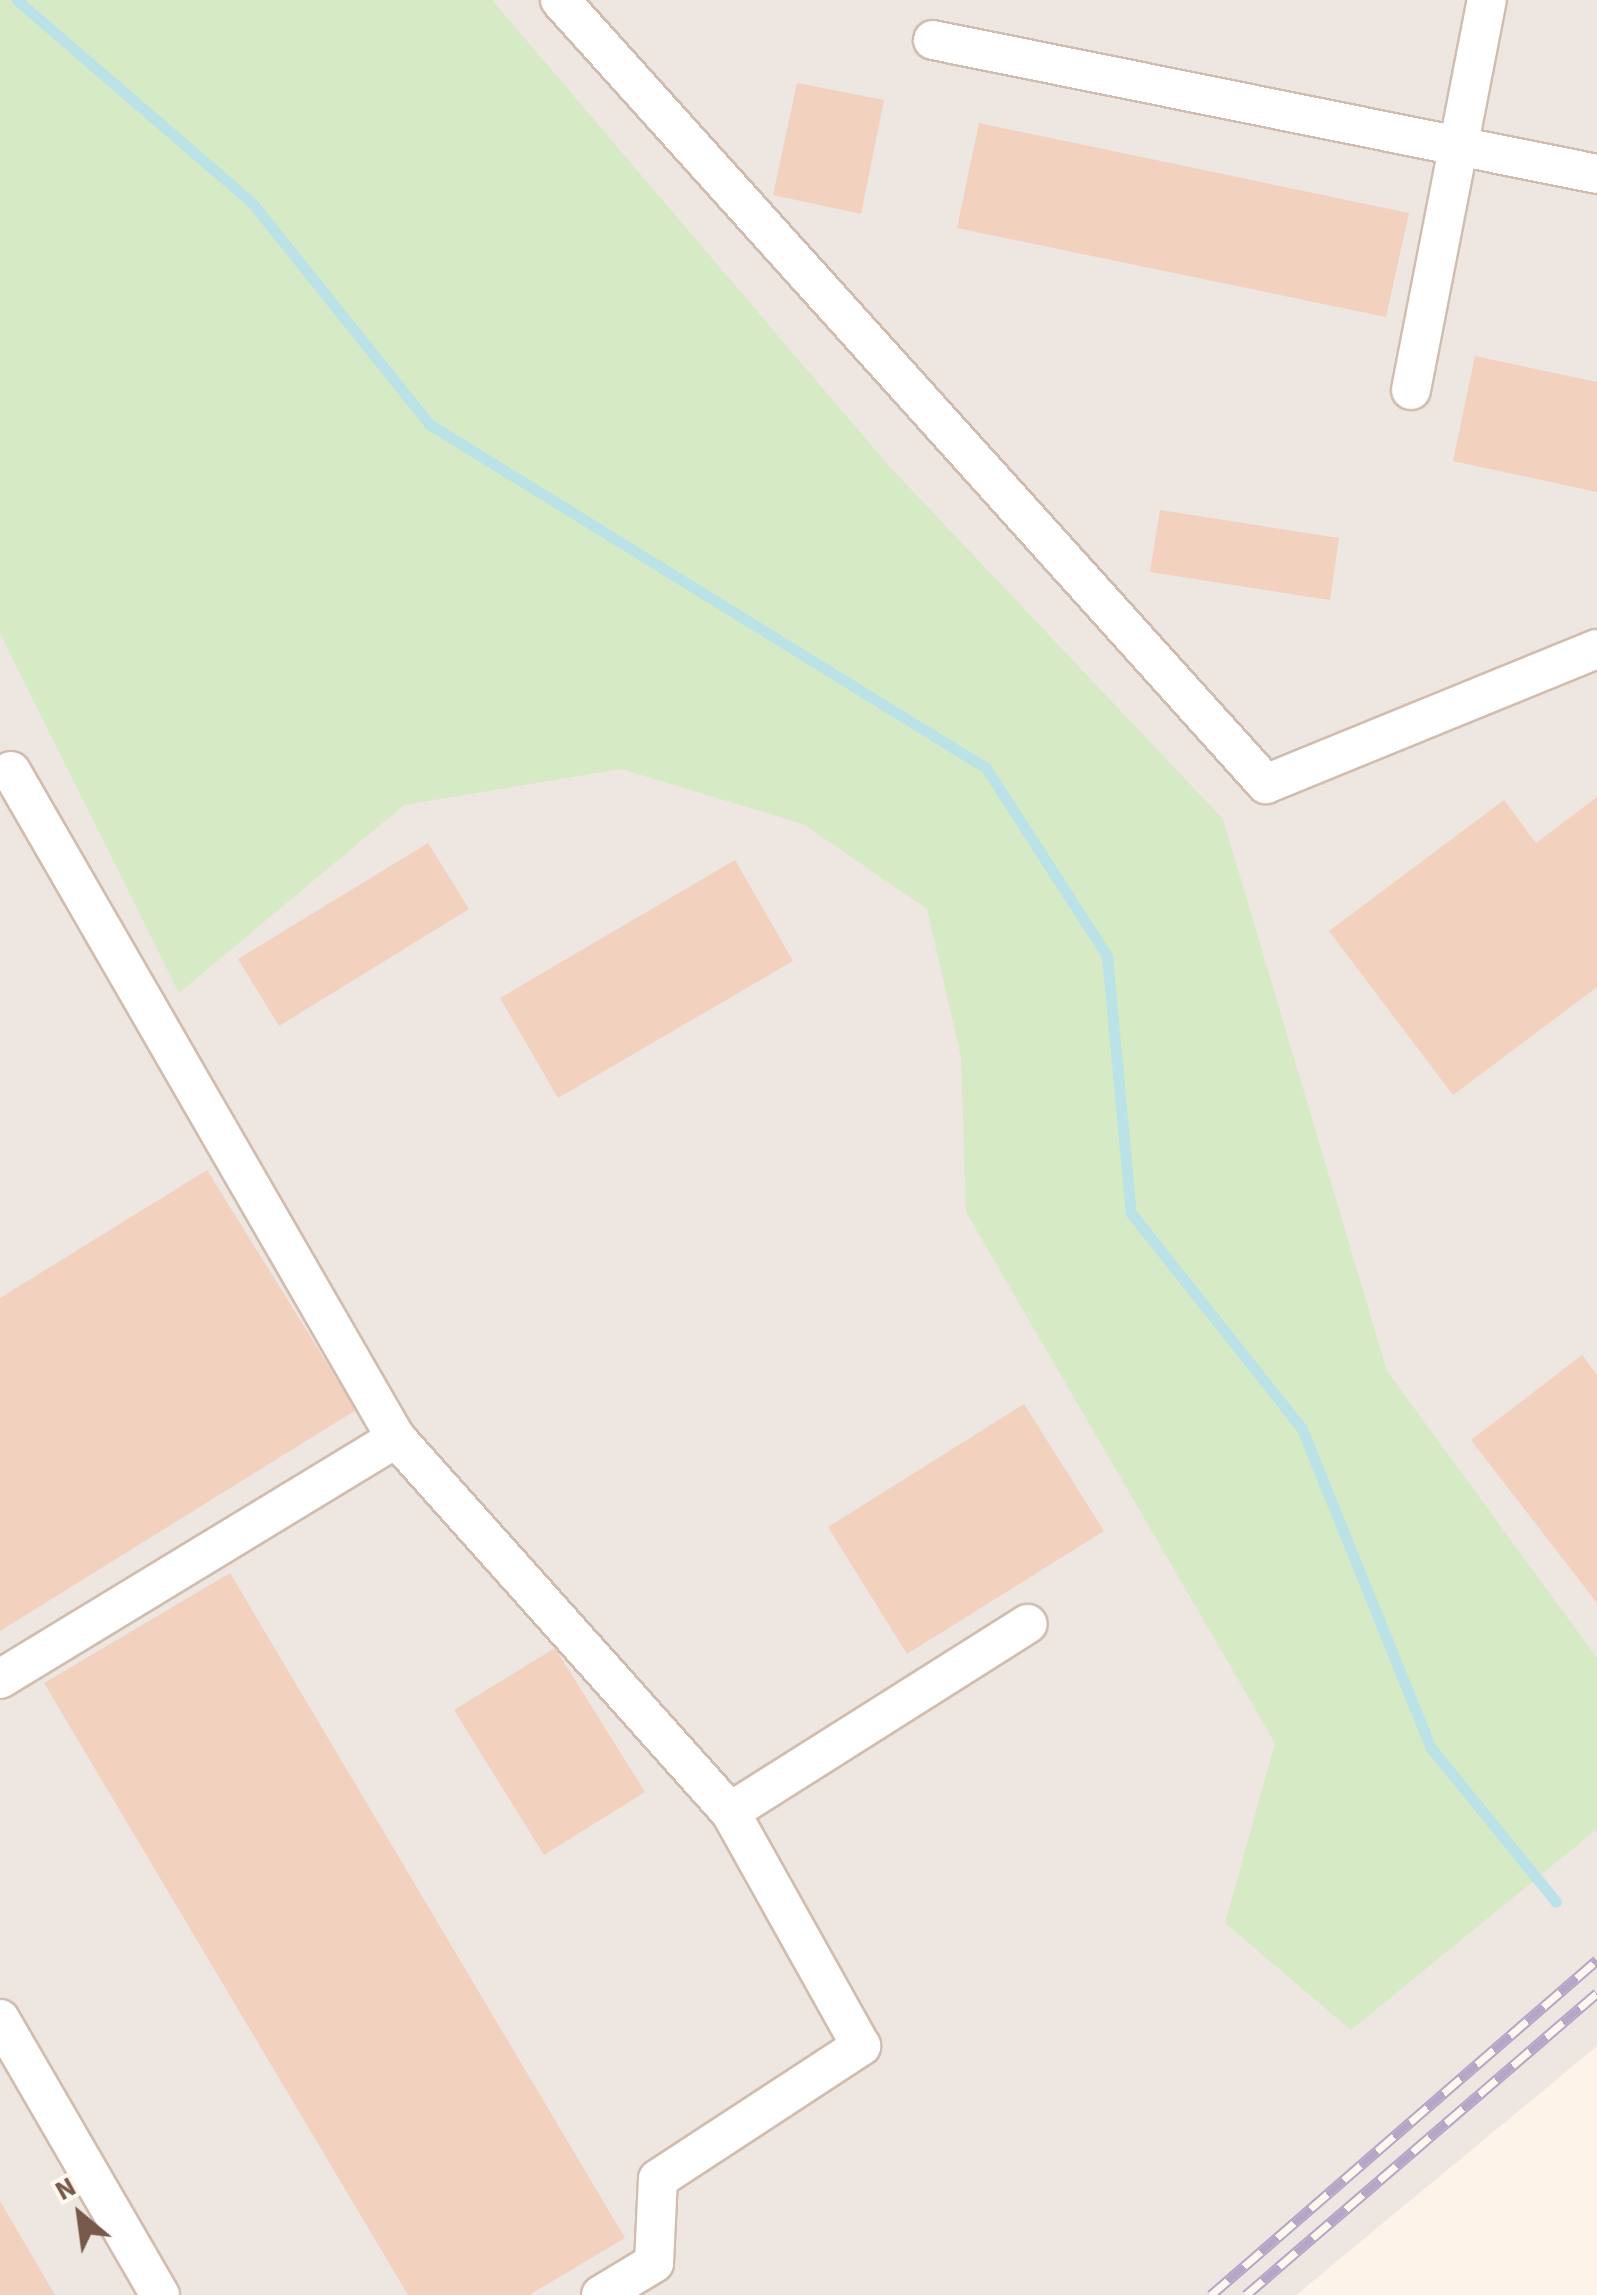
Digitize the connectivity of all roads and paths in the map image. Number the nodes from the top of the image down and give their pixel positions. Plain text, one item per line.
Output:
1 (560, 0) edge
2 (1487, 0) edge
3 (933, 40) dead end
4 (1459, 146) junction
5 (1597, 174) edge
6 (1411, 390) dead end
7 (1597, 649) edge
8 (11, 771) dead end
9 (396, 1438) junction
10 (1027, 1624) dead end
11 (0, 1679) edge
12 (730, 1812) junction
13 (0, 2019) edge
14 (160, 2295) edge
15 (601, 2295) edge

1 - 7 lane
2 - 4 lane
3 - 4 lane
4 - 5 lane
4 - 6 lane
8 - 9 lane
9 - 11 lane
9 - 12 lane
10 - 12 lane
12 - 15 lane
13 - 14 lane

